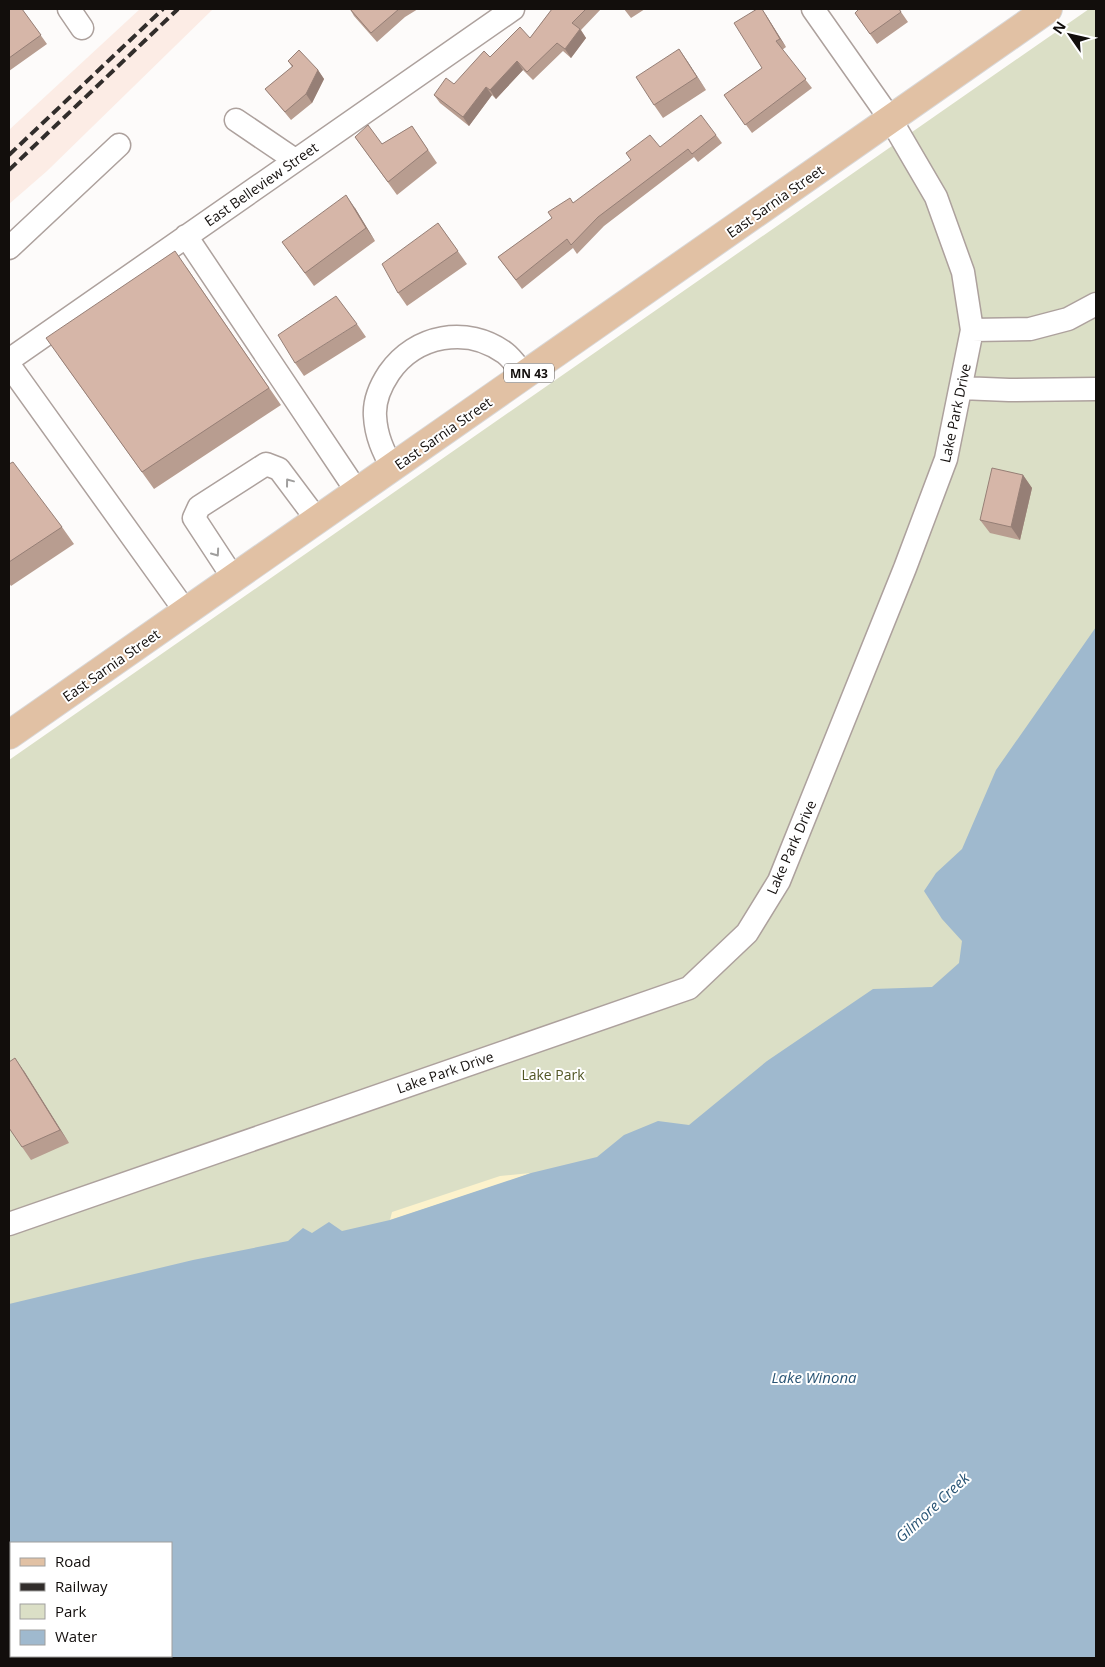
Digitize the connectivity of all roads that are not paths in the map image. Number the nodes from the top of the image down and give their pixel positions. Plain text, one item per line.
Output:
1 (69, 9) edge
2 (513, 9) edge
3 (813, 9) edge
4 (1048, 9) edge
5 (82, 28) dead end
6 (236, 120) dead end
7 (890, 120) junction
8 (120, 145) dead end
9 (295, 160) junction
10 (186, 236) junction
11 (9, 248) edge
12 (1096, 304) edge
13 (972, 330) junction
14 (9, 360) edge
15 (9, 365) edge
16 (525, 376) junction
17 (961, 388) junction
18 (1096, 389) edge
19 (393, 469) junction
20 (358, 493) junction
21 (318, 521) junction
22 (234, 579) junction
23 (186, 612) junction
24 (9, 735) edge
25 (9, 1224) edge

1 - 5 street
2 - 9 street, East Belleview Street
3 - 7 street, Lake Park Drive
4 - 7 main road, East Sarnia Street / MN 43
6 - 9 street
7 - 13 street, Lake Park Drive
7 - 16 main road, East Sarnia Street / MN 43
8 - 11 street
9 - 10 street, East Belleview Street
10 - 14 street, East Belleview Street
10 - 20 street
12 - 13 street
13 - 17 street, Lake Park Drive
15 - 23 street
16 - 19 main road, East Sarnia Street / MN 43
16 - 19 street
17 - 18 street
17 - 25 street, Lake Park Drive
19 - 20 main road, East Sarnia Street / MN 43
20 - 21 main road, East Sarnia Street / MN 43
21 - 22 main road, East Sarnia Street / MN 43
21 -> 22 street
22 - 23 main road, East Sarnia Street / MN 43
23 - 24 main road, East Sarnia Street / MN 43

